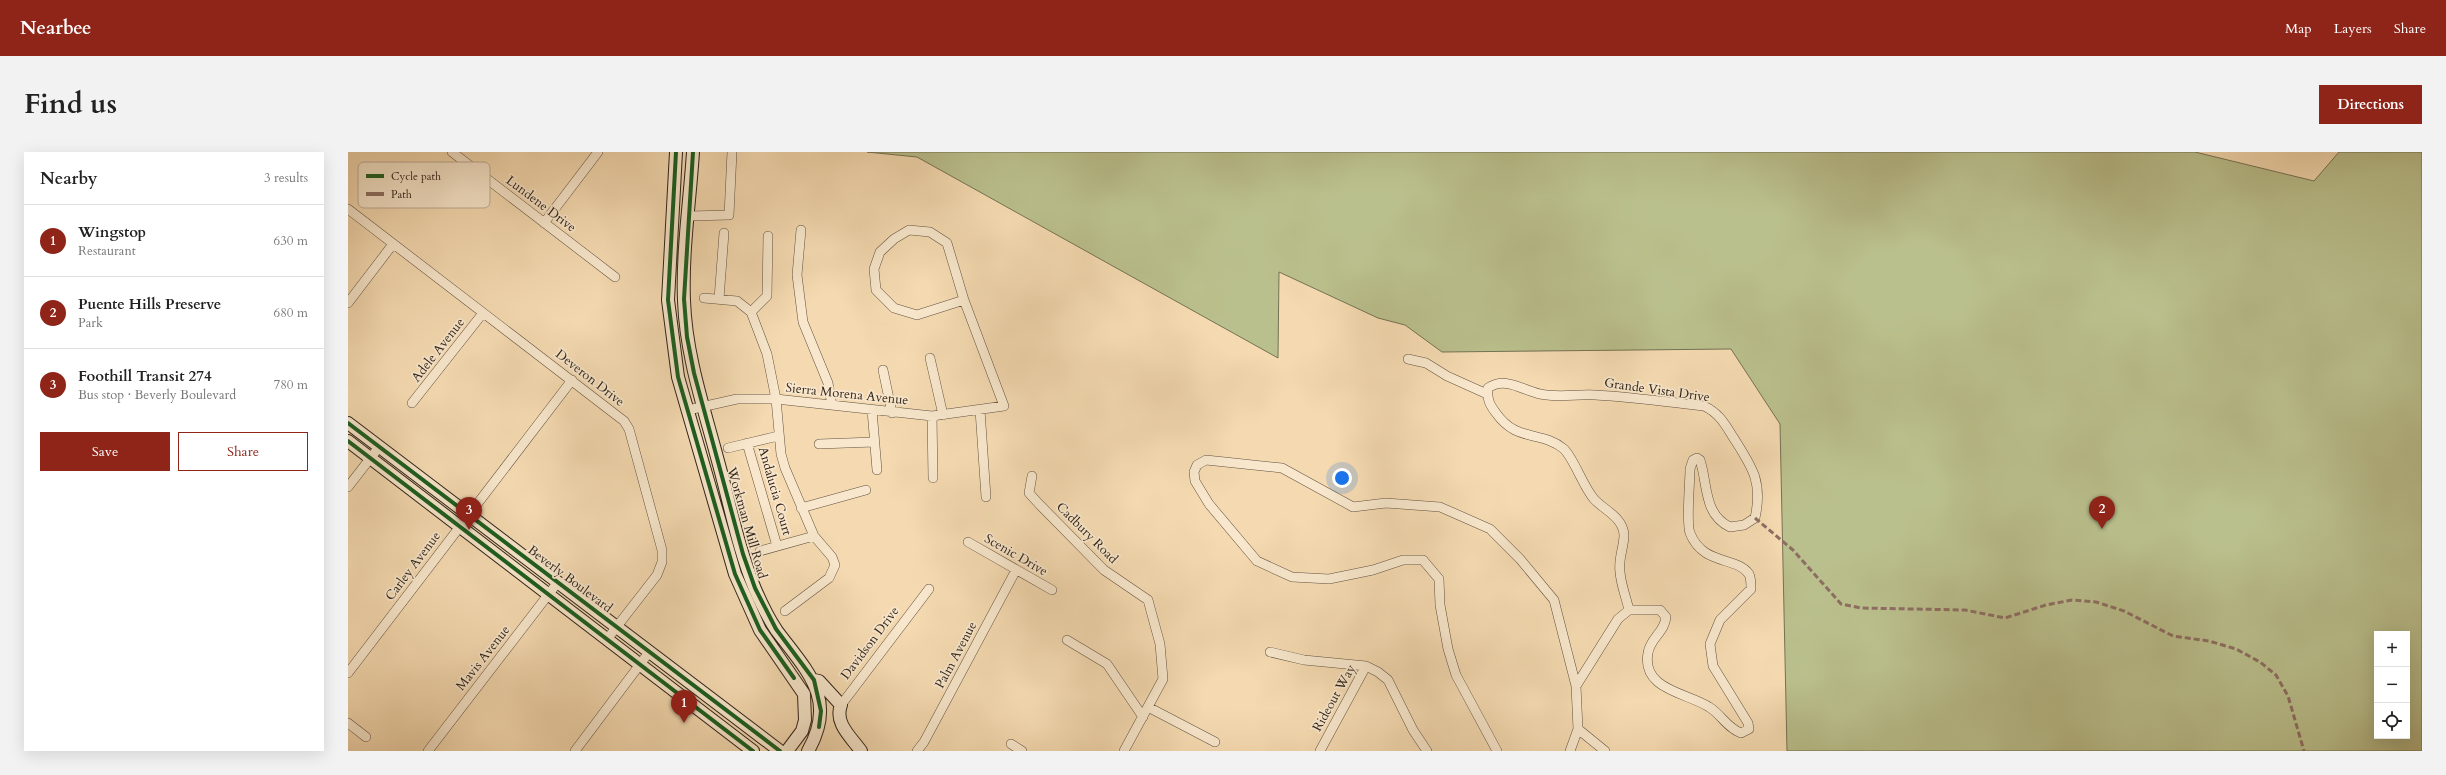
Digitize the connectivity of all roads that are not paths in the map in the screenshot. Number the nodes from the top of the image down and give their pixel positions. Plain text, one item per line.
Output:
1 (452, 152) edge
2 (598, 152) edge
3 (676, 152) edge
4 (693, 152) edge
5 (732, 152) edge
6 (465, 162) edge
7 (490, 181) edge
8 (348, 209) edge
9 (688, 216) junction
10 (544, 223) junction
11 (801, 230) dead end
12 (724, 232) dead end
13 (768, 236) dead end
14 (393, 244) junction
15 (615, 277) dead end
16 (704, 298) dead end
17 (719, 299) junction
18 (964, 300) junction
19 (348, 303) edge
20 (751, 312) junction
21 (483, 313) junction
22 (930, 358) dead end
23 (1408, 359) dead end
24 (883, 370) dead end
25 (572, 380) junction
26 (1487, 394) junction
27 (776, 399) junction
28 (412, 403) dead end
29 (832, 405) junction
30 (703, 407) junction
31 (688, 410) junction
32 (872, 410) junction
33 (980, 410) junction
34 (892, 413) junction
35 (943, 415) junction
36 (932, 416) junction
37 (348, 423) edge
38 (778, 436) junction
39 (348, 441) edge
40 (874, 442) junction
41 (747, 443) junction
42 (818, 444) dead end
43 (379, 447) junction
44 (728, 448) dead end
45 (370, 458) junction
46 (877, 470) dead end
47 (1032, 476) dead end
48 (933, 478) dead end
49 (348, 487) edge
50 (866, 490) dead end
51 (986, 497) dead end
52 (801, 508) junction
53 (468, 515) junction
54 (459, 527) junction
55 (814, 536) junction
56 (968, 542) dead end
57 (777, 546) junction
58 (760, 551) dead end
59 (1016, 570) junction
60 (558, 582) junction
61 (929, 589) dead end
62 (1052, 590) dead end
63 (548, 595) junction
64 (1629, 610) junction
65 (785, 611) dead end
66 (617, 626) junction
67 (776, 629) junction
68 (764, 637) junction
69 (608, 638) junction
70 (1067, 640) dead end
71 (650, 651) junction
72 (1270, 652) dead end
73 (641, 664) junction
74 (1366, 666) junction
75 (348, 673) edge
76 (814, 680) junction
77 (1576, 686) junction
78 (1148, 706) junction
79 (840, 716) junction
80 (1143, 716) junction
81 (348, 723) edge
82 (819, 727) junction
83 (1578, 729) junction
84 (366, 737) dead end
85 (1215, 742) dead end
86 (1011, 744) dead end
87 (428, 751) edge
88 (575, 751) edge
89 (754, 751) edge
90 (780, 751) edge
91 (786, 751) edge
92 (808, 751) edge
93 (861, 751) edge
94 (916, 751) edge
95 (1022, 751) edge
96 (1124, 751) edge
97 (1320, 751) edge
98 (1427, 751) edge
99 (1497, 751) edge
100 (1570, 751) edge
101 (1605, 751) edge

1 - 6 street, Lundene Drive
2 - 10 street
3 - 31 main road, Workman Mill Road
4 - 9 main road, Workman Mill Road
5 - 9 street
7 - 10 street, Lundene Drive
8 - 14 street, Deveron Drive
9 - 30 main road, Workman Mill Road
10 - 15 street, Lundene Drive
11 - 29 street
12 - 17 street
13 - 20 street
14 - 19 street
14 - 21 street, Deveron Drive
16 - 17 street
17 - 20 street
18 - 18 street
18 - 33 street, Sierra Morena Avenue
20 - 27 street
21 - 25 street, Deveron Drive
21 - 28 street, Adele Avenue
22 - 35 street
23 - 26 street
24 - 34 street
25 - 53 street, Carley Avenue
25 - 66 street, Deveron Drive
26 - 64 street
26 - 64 street, Grande Vista Drive
27 - 29 street, Sierra Morena Avenue
27 - 30 street, Sierra Morena Avenue
27 - 38 street
29 - 32 street, Sierra Morena Avenue
30 - 31 street, Sierra Morena Avenue
30 - 67 main road, Workman Mill Road
31 - 68 main road, Workman Mill Road
32 - 34 street, Sierra Morena Avenue
32 - 40 street
33 - 35 street, Sierra Morena Avenue
33 - 51 street
34 - 36 street, Sierra Morena Avenue
35 - 36 street, Sierra Morena Avenue
36 - 48 street
37 - 43 main road, Beverly Boulevard
38 - 41 street
38 - 52 street
39 - 45 main road, Beverly Boulevard
40 - 42 street
40 - 46 street
41 - 44 street
41 - 57 street, Andalucia Court
43 - 45 street
43 - 53 main road, Beverly Boulevard
45 - 49 street
45 - 54 main road, Beverly Boulevard
47 - 78 street, Cadbury Road
50 - 52 street
52 - 55 street
53 - 54 street, Carley Avenue
53 - 60 main road, Beverly Boulevard
54 - 63 main road, Beverly Boulevard
54 - 75 street, Carley Avenue
55 - 57 street
55 - 65 street
56 - 59 street, Scenic Drive
57 - 58 street
59 - 62 street, Scenic Drive
59 - 94 street, Palm Avenue
60 - 63 street, Mavis Avenue
60 - 66 main road, Beverly Boulevard
61 - 79 street, Davidson Drive
63 - 69 main road, Beverly Boulevard
63 - 87 street, Mavis Avenue
64 - 77 street
66 - 69 street, Deveron Drive
66 - 71 main road, Beverly Boulevard
67 - 68 main road
67 - 76 main road, Workman Mill Road
68 - 91 main road, Workman Mill Road
69 - 73 main road, Beverly Boulevard
70 - 80 street
71 - 73 street
71 - 90 main road, Beverly Boulevard
72 - 74 street
73 - 88 street
73 - 89 main road, Beverly Boulevard
74 - 97 street, Rideout Way
74 - 98 street, Rideout Way
76 - 79 main road
76 - 82 main road, Workman Mill Road
77 - 83 street
77 - 99 street
78 - 80 street, Cadbury Road
78 - 85 street
79 - 82 main road
79 - 93 main road
80 - 96 street, Cadbury Road
81 - 84 street
82 - 92 main road, Workman Mill Road
83 - 100 street
83 - 101 street
86 - 95 street

